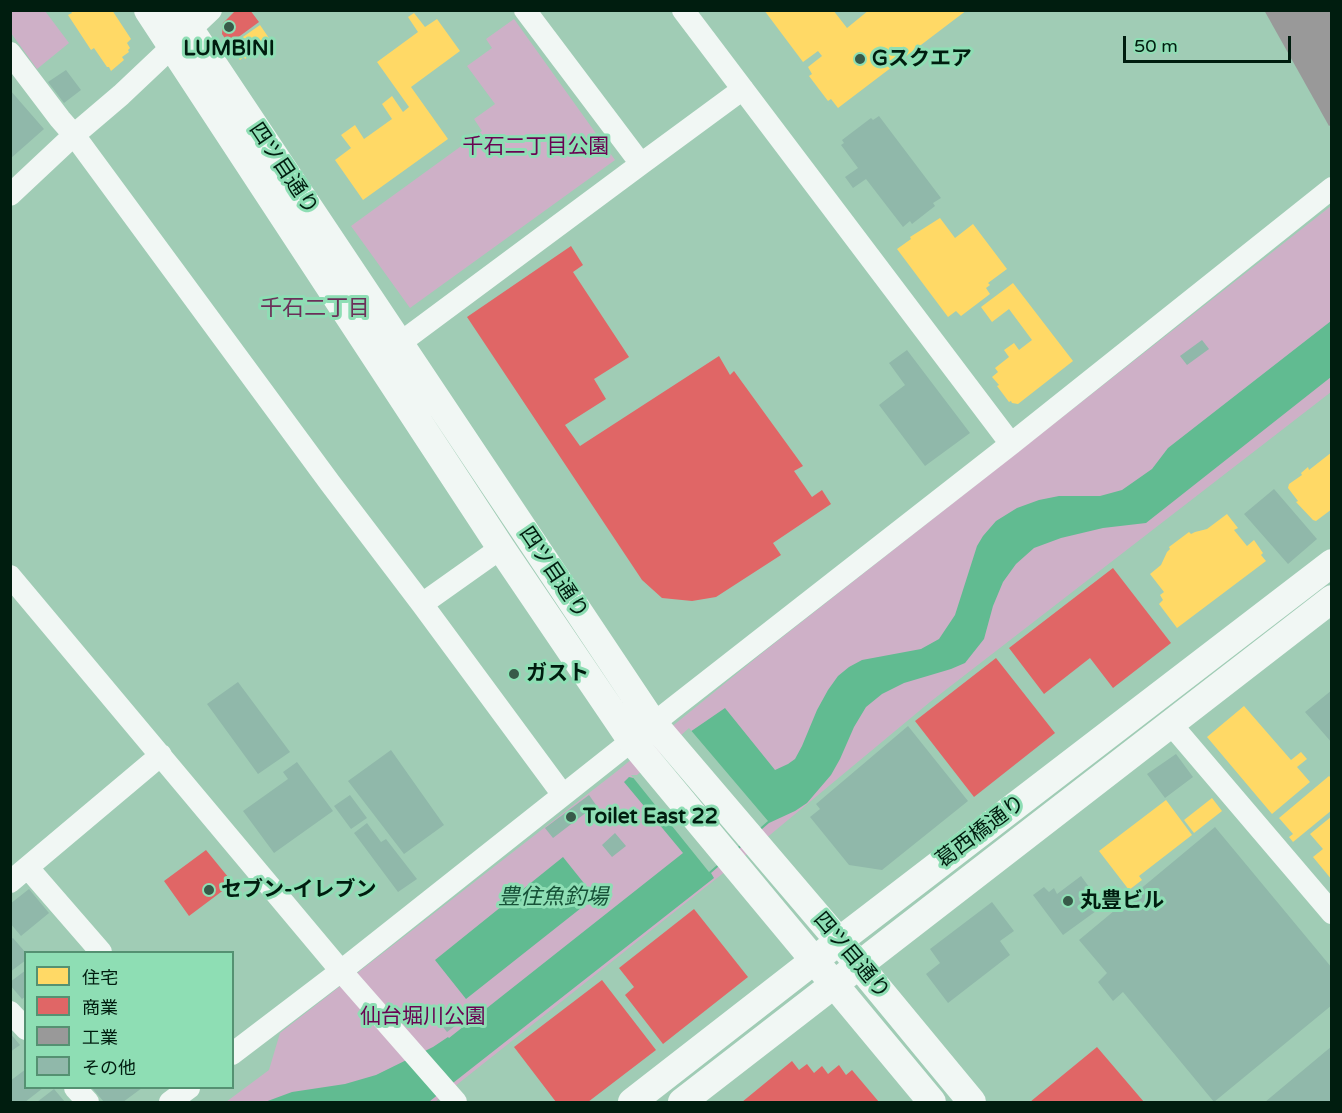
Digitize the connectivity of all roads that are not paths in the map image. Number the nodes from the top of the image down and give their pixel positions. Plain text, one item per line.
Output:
1 (148, 10) edge
2 (211, 10) edge
3 (525, 10) edge
4 (683, 10) edge
5 (180, 29) edge
6 (10, 53) edge
7 (743, 89) junction
8 (75, 135) junction
9 (641, 164) junction
10 (1332, 188) edge
11 (10, 195) edge
12 (400, 344) junction
13 (1011, 444) junction
14 (501, 548) junction
15 (1332, 563) edge
16 (10, 576) edge
17 (1332, 598) edge
18 (422, 604) junction
19 (1170, 723) junction
20 (648, 739) junction
21 (161, 755) junction
22 (563, 795) junction
23 (28, 868) junction
24 (10, 882) edge
25 (1332, 913) edge
26 (839, 941) junction
27 (100, 951) edge
28 (814, 961) junction
29 (860, 966) junction
30 (341, 971) junction
31 (834, 986) junction
32 (10, 1012) edge
33 (24, 1027) edge
34 (234, 1052) edge
35 (76, 1089) edge
36 (188, 1089) edge
37 (451, 1097) edge
38 (88, 1102) edge
39 (170, 1102) edge
40 (632, 1102) edge
41 (682, 1102) edge
42 (932, 1102) edge
43 (972, 1102) edge

1 - 5 main road, 四ツ目通り
2 - 5 street
3 - 9 street
4 - 7 street
5 - 8 street
5 - 12 main road, 四ツ目通り
5 - 14 main road, 四ツ目通り
6 - 8 street
7 - 9 street
7 - 13 street
8 - 11 street
8 - 18 street
9 - 12 street
10 - 13 street
12 - 20 main road, 四ツ目通り
13 - 20 street
14 - 18 street
14 - 20 main road, 四ツ目通り
15 - 26 main road, 葛西橋通り
16 - 21 street
17 - 19 main road, 葛西橋通り
18 - 22 street
19 - 25 street
19 - 29 main road, 葛西橋通り
20 - 22 street
20 - 26 main road, 四ツ目通り
20 - 28 main road, 四ツ目通り
21 - 23 street
21 - 30 street
22 - 30 street
23 - 24 street
23 - 27 street
26 - 28 main road, 葛西橋通り
26 - 29 main road, 四ツ目通り
28 - 31 main road, 四ツ目通り
28 - 40 main road, 葛西橋通り
29 - 31 main road, 葛西橋通り
29 - 43 main road, 四ツ目通り
30 - 34 street
30 - 37 street
31 - 41 main road, 葛西橋通り
31 - 42 main road, 四ツ目通り
32 - 33 street
35 - 38 street
36 - 39 street

